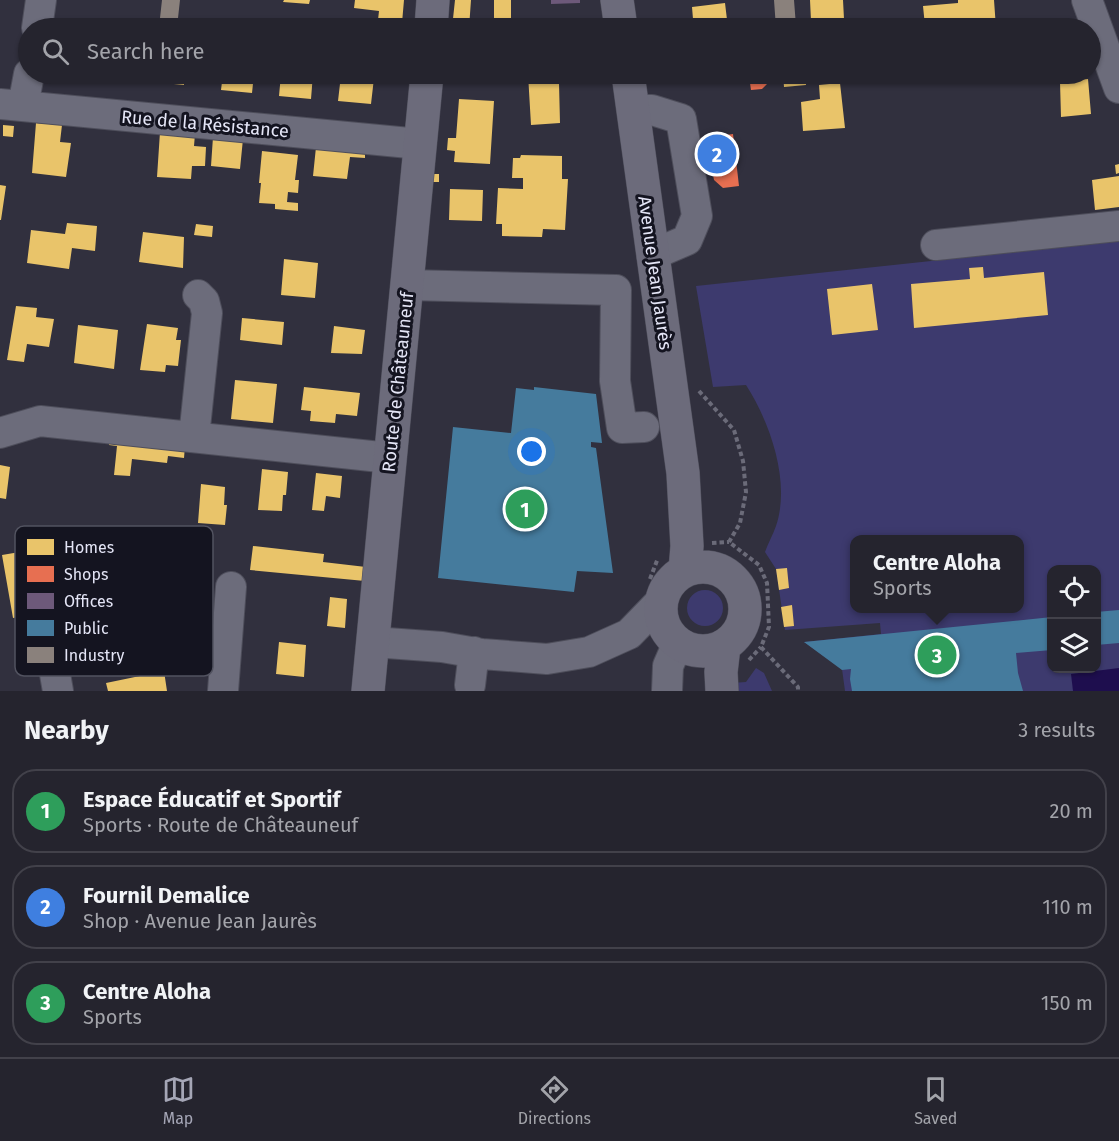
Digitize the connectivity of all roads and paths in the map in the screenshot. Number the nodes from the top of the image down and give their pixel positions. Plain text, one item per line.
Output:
1 (41, 0) edge
2 (434, 0) edge
3 (618, 0) edge
4 (1087, 0) edge
5 (38, 18) edge
6 (432, 18) edge
7 (620, 18) edge
8 (1094, 18) edge
9 (1101, 38) edge
10 (24, 84) edge
11 (426, 84) edge
12 (629, 84) edge
13 (1119, 88) edge
14 (12, 105) edge
15 (633, 110) junction
16 (420, 144) junction
17 (1119, 226) edge
18 (936, 245) dead end
19 (652, 255) junction
20 (407, 285) junction
21 (198, 295) dead end
22 (698, 389) dead end
23 (644, 427) dead end
24 (0, 433) edge
25 (194, 437) junction
26 (390, 458) junction
27 (699, 570) junction
28 (231, 587) dead end
29 (662, 600) junction
30 (629, 634) junction
31 (373, 642) junction
32 (692, 643) junction
33 (474, 652) junction
34 (55, 676) edge
35 (470, 685) dead end
36 (58, 691) edge
37 (223, 691) edge
38 (368, 691) edge
39 (667, 691) edge
40 (707, 691) edge
41 (722, 691) edge
42 (798, 691) edge

1 - 5 street
2 - 6 main road
3 - 7 main road
4 - 8 street
9 - 13 street
10 - 14 street, Rue de la Résistance
11 - 16 main road, Route de Châteauneuf
12 - 15 main road, Avenue Jean Jaurès
14 - 16 street, Rue de la Résistance
15 - 19 main road, Avenue Jean Jaurès
15 - 19 street
16 - 20 main road, Route de Châteauneuf
17 - 18 street
19 - 27 main road, Avenue Jean Jaurès
20 - 23 street
20 - 26 main road, Route de Châteauneuf
21 - 25 street
22 - 42 path
24 - 25 street
25 - 26 street
26 - 31 main road, Route de Châteauneuf
27 - 29 main road
27 - 32 main road
28 - 37 street
29 - 30 street
29 - 32 main road
30 - 32 street
30 - 33 street
31 - 33 street
31 - 38 main road, Route de Châteauneuf
32 - 39 street
32 - 40 main road
32 - 41 main road
33 - 35 street
34 - 36 street

